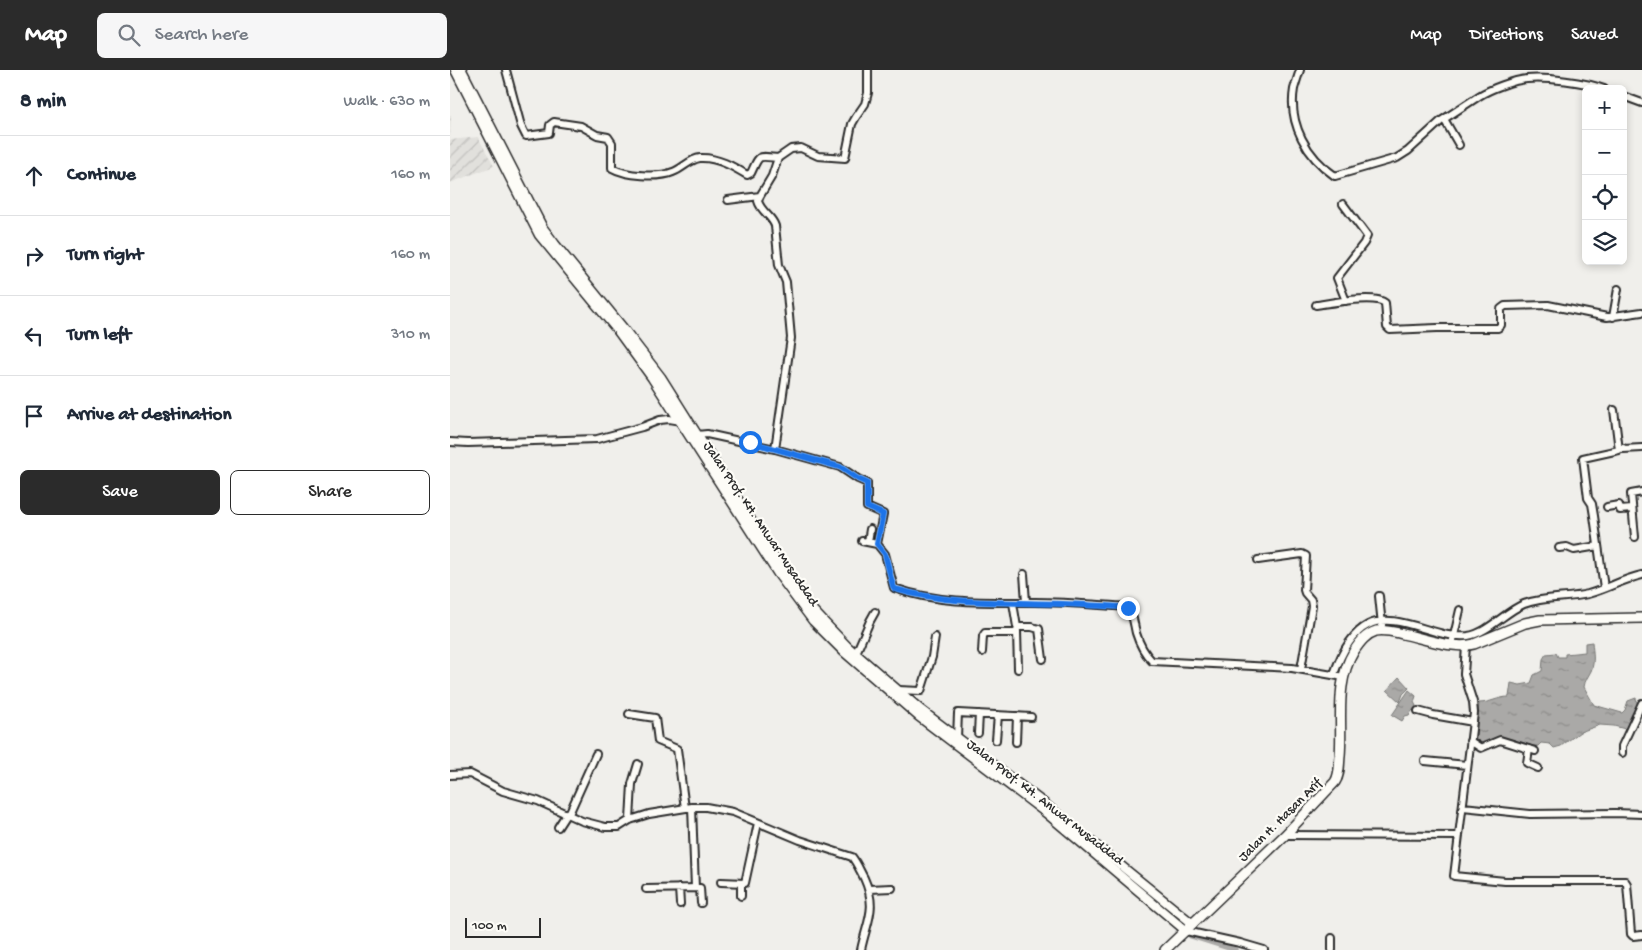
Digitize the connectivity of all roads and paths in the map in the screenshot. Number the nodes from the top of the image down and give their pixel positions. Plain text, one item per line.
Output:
1 (455, 70) edge
2 (462, 70) edge
3 (506, 70) edge
4 (868, 70) edge
5 (1300, 70) edge
6 (1590, 85) edge
7 (467, 87) junction
8 (1627, 97) edge
9 (1642, 103) edge
10 (1444, 119) junction
11 (1460, 145) dead end
12 (778, 158) junction
13 (760, 196) junction
14 (728, 200) dead end
15 (1343, 204) dead end
16 (1618, 289) dead end
17 (1346, 302) junction
18 (1316, 305) dead end
19 (1642, 312) edge
20 (1613, 317) junction
21 (1614, 410) dead end
22 (684, 420) junction
23 (697, 435) junction
24 (450, 442) edge
25 (1619, 448) junction
26 (1642, 448) edge
27 (775, 449) junction
28 (721, 479) junction
29 (1642, 492) edge
30 (1607, 507) dead end
31 (1632, 509) junction
32 (870, 529) dead end
33 (1635, 537) dead end
34 (877, 544) junction
35 (1598, 546) junction
36 (1559, 548) dead end
37 (1258, 560) dead end
38 (1024, 574) dead end
39 (1642, 575) edge
40 (1604, 588) junction
41 (1379, 596) dead end
42 (1026, 602) junction
43 (1014, 603) junction
44 (1460, 610) dead end
45 (875, 612) dead end
46 (1642, 618) edge
47 (1382, 625) junction
48 (822, 626) junction
49 (1017, 630) junction
50 (935, 637) dead end
51 (1453, 640) junction
52 (1466, 646) junction
53 (982, 652) dead end
54 (856, 653) junction
55 (1044, 659) dead end
56 (1018, 669) dead end
57 (1301, 669) junction
58 (1339, 675) junction
59 (878, 677) junction
60 (898, 690) junction
61 (1642, 703) edge
62 (1418, 711) dead end
63 (629, 714) dead end
64 (979, 714) junction
65 (998, 715) junction
66 (1017, 716) junction
67 (1031, 717) dead end
68 (1473, 722) junction
69 (978, 733) dead end
70 (957, 738) junction
71 (996, 740) dead end
72 (1016, 742) dead end
73 (1474, 744) junction
74 (1622, 753) dead end
75 (596, 754) dead end
76 (1425, 761) dead end
77 (638, 764) dead end
78 (1467, 765) junction
79 (1538, 768) dead end
80 (450, 775) edge
81 (692, 807) junction
82 (1463, 807) junction
83 (685, 808) junction
84 (1642, 814) edge
85 (566, 815) junction
86 (630, 820) junction
87 (758, 823) junction
88 (558, 827) dead end
89 (1285, 835) junction
90 (1459, 836) junction
91 (721, 882) dead end
92 (741, 883) junction
93 (679, 888) junction
94 (696, 888) junction
95 (892, 888) dead end
96 (646, 889) dead end
97 (869, 889) junction
98 (741, 896) dead end
99 (680, 904) dead end
100 (701, 904) dead end
101 (1187, 924) junction
102 (1642, 935) edge
103 (1332, 938) dead end
104 (861, 950) edge
105 (1165, 950) edge
106 (1264, 950) edge
107 (1332, 950) edge

1 - 7 street, Jalan Prof. KH. Anwar Musaddad
2 - 7 street, Jalan Prof. KH. Anwar Musaddad
3 - 12 street
4 - 12 street
5 - 10 street
6 - 10 street
7 - 22 street, Jalan Prof. KH. Anwar Musaddad
8 - 9 street
10 - 11 street
12 - 13 street
13 - 14 street
13 - 27 street
15 - 17 street
16 - 20 street
17 - 18 street
17 - 20 street
19 - 20 street
21 - 25 street
22 - 23 street, Jalan Prof. KH. Anwar Musaddad
22 - 24 street
22 - 28 street, Jalan Prof. KH. Anwar Musaddad
23 - 27 street
23 - 28 street, Jalan Prof. KH. Anwar Musaddad
25 - 26 street
25 - 35 street
27 - 34 street
28 - 48 street, Jalan Prof. KH. Anwar Musaddad
29 - 31 street
30 - 31 street
31 - 33 street
32 - 34 street
34 - 43 street
35 - 36 street
35 - 40 street
37 - 57 street
38 - 42 street
39 - 40 street
40 - 51 street
41 - 47 street
42 - 43 street
42 - 57 street
43 - 49 street
44 - 51 street
45 - 54 street
46 - 52 main road
47 - 51 main road
47 - 58 main road, Jalan H. Hasan Arif
48 - 54 street, Jalan Prof. KH. Anwar Musaddad
48 - 59 street, Jalan Prof. KH. Anwar Musaddad
49 - 53 street
49 - 55 street
49 - 56 street
50 - 60 street
51 - 52 main road
52 - 68 street
54 - 59 street, Jalan Prof. KH. Anwar Musaddad
57 - 58 street
58 - 89 main road, Jalan H. Hasan Arif
59 - 60 street, Jalan Prof. KH. Anwar Musaddad
59 - 101 street, Jalan Prof. KH. Anwar Musaddad
60 - 70 street, Jalan Prof. KH. Anwar Musaddad
61 - 74 street
62 - 68 street
63 - 83 street
64 - 65 street
64 - 69 street
64 - 70 street
65 - 66 street
65 - 71 street
66 - 67 street
66 - 72 street
68 - 73 street
70 - 101 street, Jalan Prof. KH. Anwar Musaddad
73 - 78 street
73 - 79 street
75 - 85 street
76 - 78 street
77 - 86 street
78 - 82 street
80 - 85 street
81 - 83 street
81 - 87 street
81 - 94 street
82 - 84 street
82 - 90 street
83 - 86 street
85 - 86 street
85 - 88 street
87 - 92 street
87 - 97 street
89 - 90 street
89 - 101 main road, Jalan H. Hasan Arif
90 - 102 street
91 - 92 street
92 - 98 street
93 - 94 street
93 - 96 street
93 - 99 street
94 - 100 street
95 - 97 street
97 - 104 street
101 - 105 main road, Jalan H. Hasan Arif
101 - 106 street
103 - 107 street

